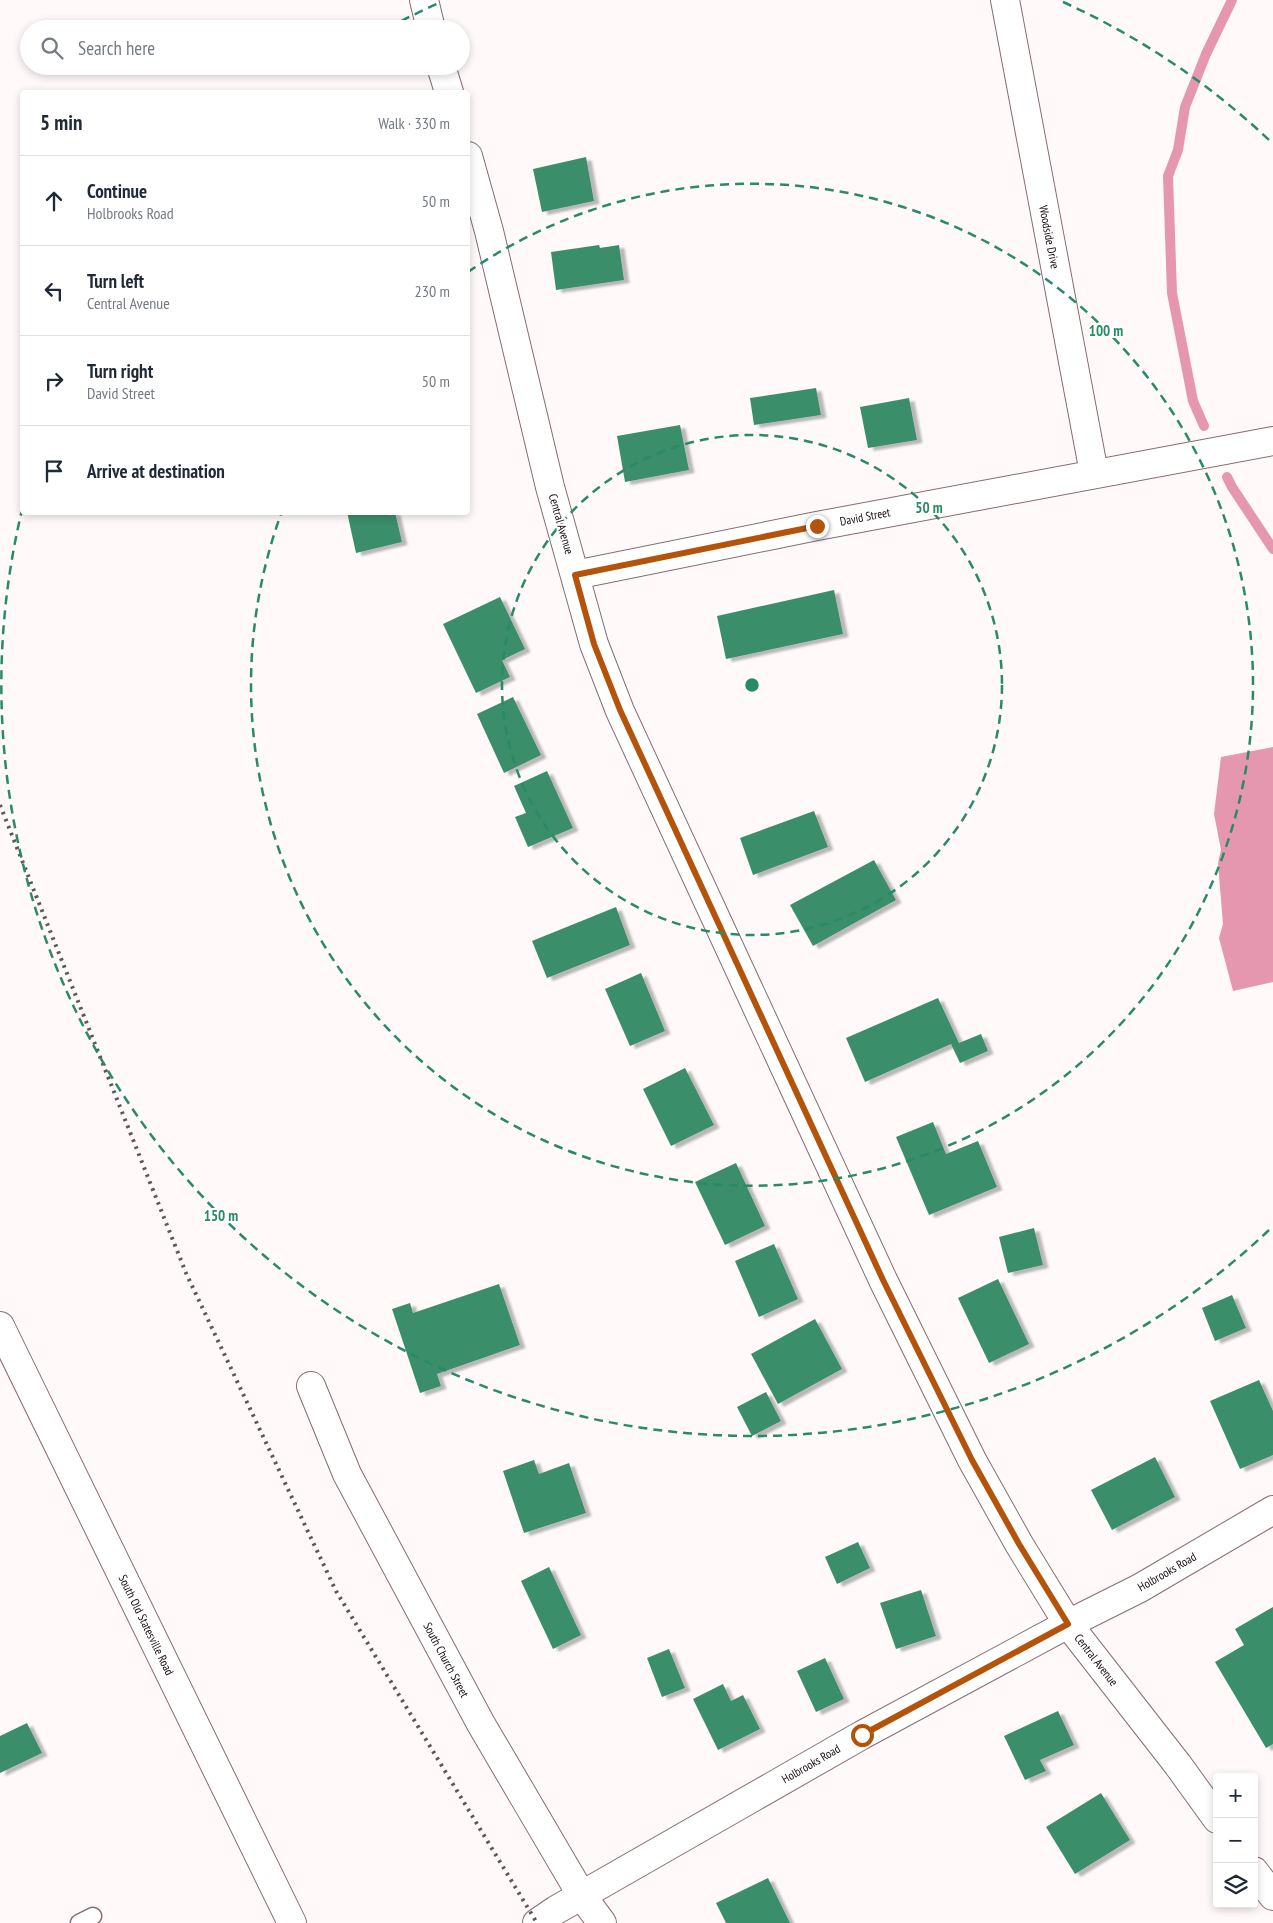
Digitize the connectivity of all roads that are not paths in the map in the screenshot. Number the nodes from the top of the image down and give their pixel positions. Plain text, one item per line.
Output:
1 (424, 0) edge
2 (1005, 0) edge
3 (429, 20) edge
4 (444, 75) edge
5 (448, 90) edge
6 (470, 163) edge
7 (1273, 441) edge
8 (1094, 473) junction
9 (575, 575) junction
10 (0, 1326) edge
11 (311, 1386) dead end
12 (1273, 1510) edge
13 (1068, 1624) junction
14 (1216, 1818) edge
15 (1258, 1876) edge
16 (582, 1896) junction
17 (1273, 1896) edge
18 (292, 1923) edge
19 (536, 1923) edge
20 (602, 1923) edge

1 - 3 street
2 - 8 street, Woodside Drive
4 - 5 street
6 - 9 street, Central Avenue
7 - 8 street, David Street
8 - 9 street, David Street
9 - 13 street, Central Avenue
10 - 18 street, South Old Statesville Road
11 - 16 street, South Church Street
12 - 13 street, Holbrooks Road
13 - 14 street, Central Avenue
13 - 16 street, Holbrooks Road
15 - 17 street
16 - 19 street, Holbrooks Road
16 - 20 street, South Church Street

